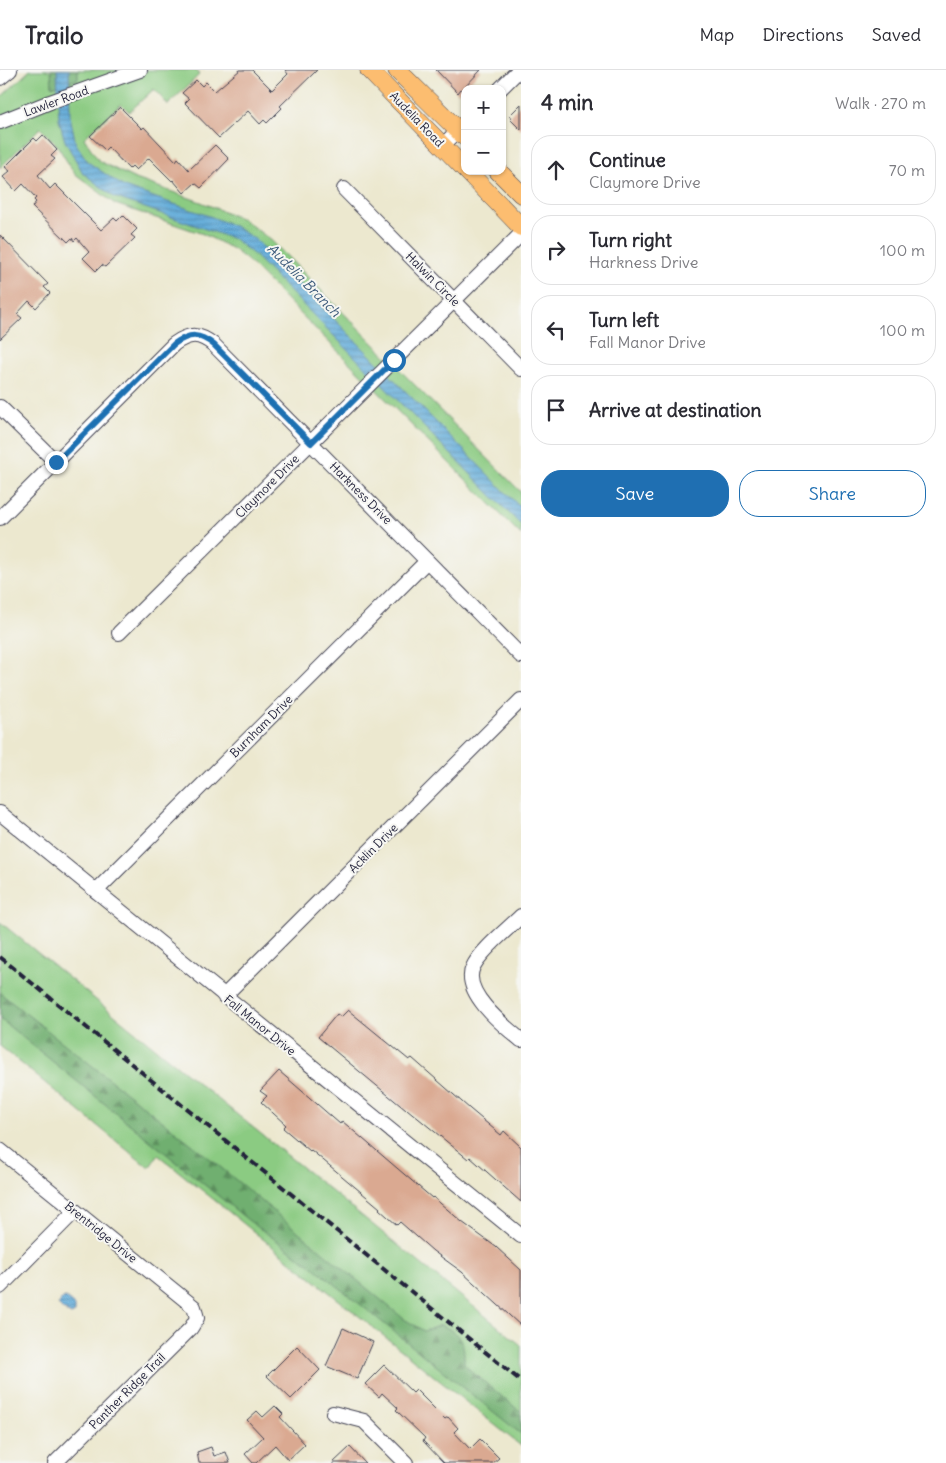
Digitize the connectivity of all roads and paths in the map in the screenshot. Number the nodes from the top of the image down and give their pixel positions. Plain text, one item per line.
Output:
1 (10, 70) edge
2 (140, 70) edge
3 (369, 70) edge
4 (398, 70) edge
5 (519, 70) edge
6 (0, 78) edge
7 (504, 85) edge
8 (0, 122) edge
9 (461, 130) edge
10 (461, 132) edge
11 (442, 146) junction
12 (461, 164) edge
13 (471, 175) edge
14 (502, 175) edge
15 (344, 189) dead end
16 (521, 194) edge
17 (521, 226) edge
18 (521, 234) edge
19 (454, 301) junction
20 (521, 369) edge
21 (0, 407) edge
22 (311, 443) junction
23 (56, 462) junction
24 (0, 518) edge
25 (427, 561) junction
26 (119, 633) dead end
27 (521, 656) edge
28 (521, 700) edge
29 (0, 813) edge
30 (96, 891) junction
31 (521, 916) edge
32 (224, 996) junction
33 (521, 1040) edge
34 (0, 1150) edge
35 (75, 1211) junction
36 (521, 1236) edge
37 (0, 1287) edge
38 (197, 1318) joint
39 (333, 1413) dead end
40 (55, 1463) edge
41 (406, 1463) edge

1 - 6 street
2 - 8 street, Lawler Road
3 - 11 main road, Audelia Road
4 - 9 main road, Audelia Road
5 - 7 street
10 - 11 street
11 - 12 main road, Audelia Road
13 - 17 main road
14 - 16 main road
15 - 19 street, Halwin Circle
18 - 19 street, Claymore Drive
19 - 20 street, Halwin Circle
19 - 22 street, Claymore Drive
21 - 23 street
22 - 23 street, Harkness Drive
22 - 25 street, Harkness Drive
22 - 26 street, Claymore Drive
23 - 24 street
25 - 27 street, Harkness Drive
25 - 30 street, Burnham Drive
28 - 32 street, Acklin Drive
29 - 30 street, Fall Manor Drive
30 - 32 street, Fall Manor Drive
31 - 33 street
32 - 36 street, Fall Manor Drive
34 - 35 street, Brentridge Drive
35 - 37 street
35 - 38 street, Brentridge Drive
38 - 40 street, Panther Ridge Trail
39 - 41 street

